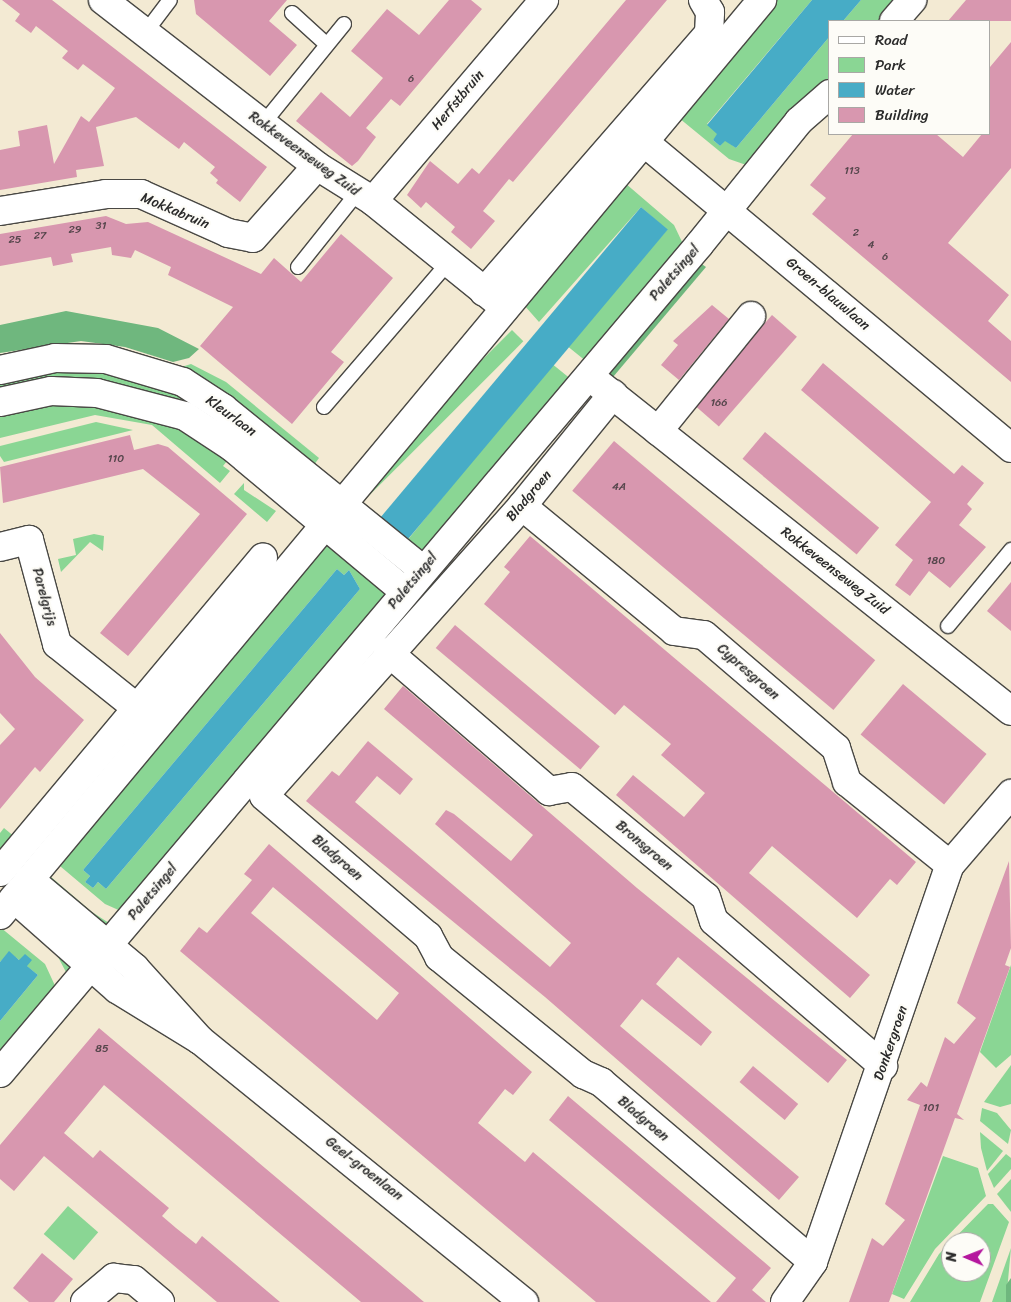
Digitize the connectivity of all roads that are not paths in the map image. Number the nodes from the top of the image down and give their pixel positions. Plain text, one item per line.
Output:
1 (102, 0) edge
2 (170, 0) edge
3 (544, 0) edge
4 (762, 0) edge
5 (912, 0) edge
6 (707, 6) edge
7 (292, 13) dead end
8 (895, 20) edge
9 (344, 24) dead end
10 (145, 33) junction
11 (327, 45) junction
12 (828, 96) edge
13 (262, 125) junction
14 (644, 142) junction
15 (317, 166) junction
16 (365, 197) junction
17 (728, 210) junction
18 (0, 211) edge
19 (448, 264) junction
20 (298, 267) dead end
21 (495, 300) junction
22 (751, 316) dead end
23 (0, 370) edge
24 (588, 375) junction
25 (613, 394) junction
26 (0, 402) edge
27 (324, 407) dead end
28 (658, 431) junction
29 (1011, 448) edge
30 (342, 503) junction
31 (522, 506) junction
32 (324, 526) junction
33 (0, 547) edge
34 (1011, 550) edge
35 (263, 558) dead end
36 (422, 569) junction
37 (404, 591) junction
38 (948, 626) dead end
39 (388, 652) junction
40 (138, 709) junction
41 (1011, 711) edge
42 (159, 726) junction
43 (1011, 794) edge
44 (950, 865) junction
45 (0, 872) edge
46 (14, 897) edge
47 (100, 955) junction
48 (883, 1066) junction
49 (0, 1073) edge
50 (813, 1262) junction
51 (85, 1302) edge
52 (160, 1302) edge
53 (524, 1302) edge
54 (785, 1302) edge

1 - 10 street, Rokkeveenseweg Zuid
2 - 10 lane
3 - 16 street, Herfstbruin
4 - 14 street
5 - 8 street
6 - 21 street
7 - 11 lane
9 - 11 lane
10 - 13 street, Rokkeveenseweg Zuid
11 - 13 lane
12 - 17 street, Paletsingel
13 - 15 street, Rokkeveenseweg Zuid
14 - 17 street, Groen-blauwlaan
14 - 21 street
15 - 16 street, Rokkeveenseweg Zuid
15 - 18 street, Mokkabruin
16 - 19 street, Rokkeveenseweg Zuid
16 - 20 lane
17 - 24 street, Paletsingel
17 - 29 street, Groen-blauwlaan
19 - 21 street, Rokkeveenseweg Zuid
19 - 27 lane
21 - 30 street
22 - 28 street
23 - 30 street, Kleurlaan
24 - 25 street, Rokkeveenseweg Zuid
24 - 36 street, Paletsingel
25 - 28 street, Rokkeveenseweg Zuid
25 - 31 street, Bladgroen
26 - 32 street, Kleurlaan
28 - 41 street, Rokkeveenseweg Zuid
30 - 32 street
30 - 36 street, Kleurlaan
31 - 39 street, Bladgroen
31 - 44 street, Cypresgroen
32 - 37 street, Kleurlaan
32 - 42 street
33 - 40 street, Parelgrijs
34 - 38 lane
35 - 40 street
36 - 37 street, Paletsingel
37 - 47 street, Paletsingel
39 - 48 street, Bronsgroen
39 - 50 street, Bladgroen
40 - 42 street, Parelgrijs
40 - 45 street
42 - 46 street
43 - 44 street, Donkergroen
44 - 48 street, Donkergroen
46 - 47 street, Geel-groenlaan
47 - 49 street, Paletsingel
47 - 53 street, Geel-groenlaan
48 - 50 street, Donkergroen
50 - 54 street, Donkergroen
51 - 52 street

